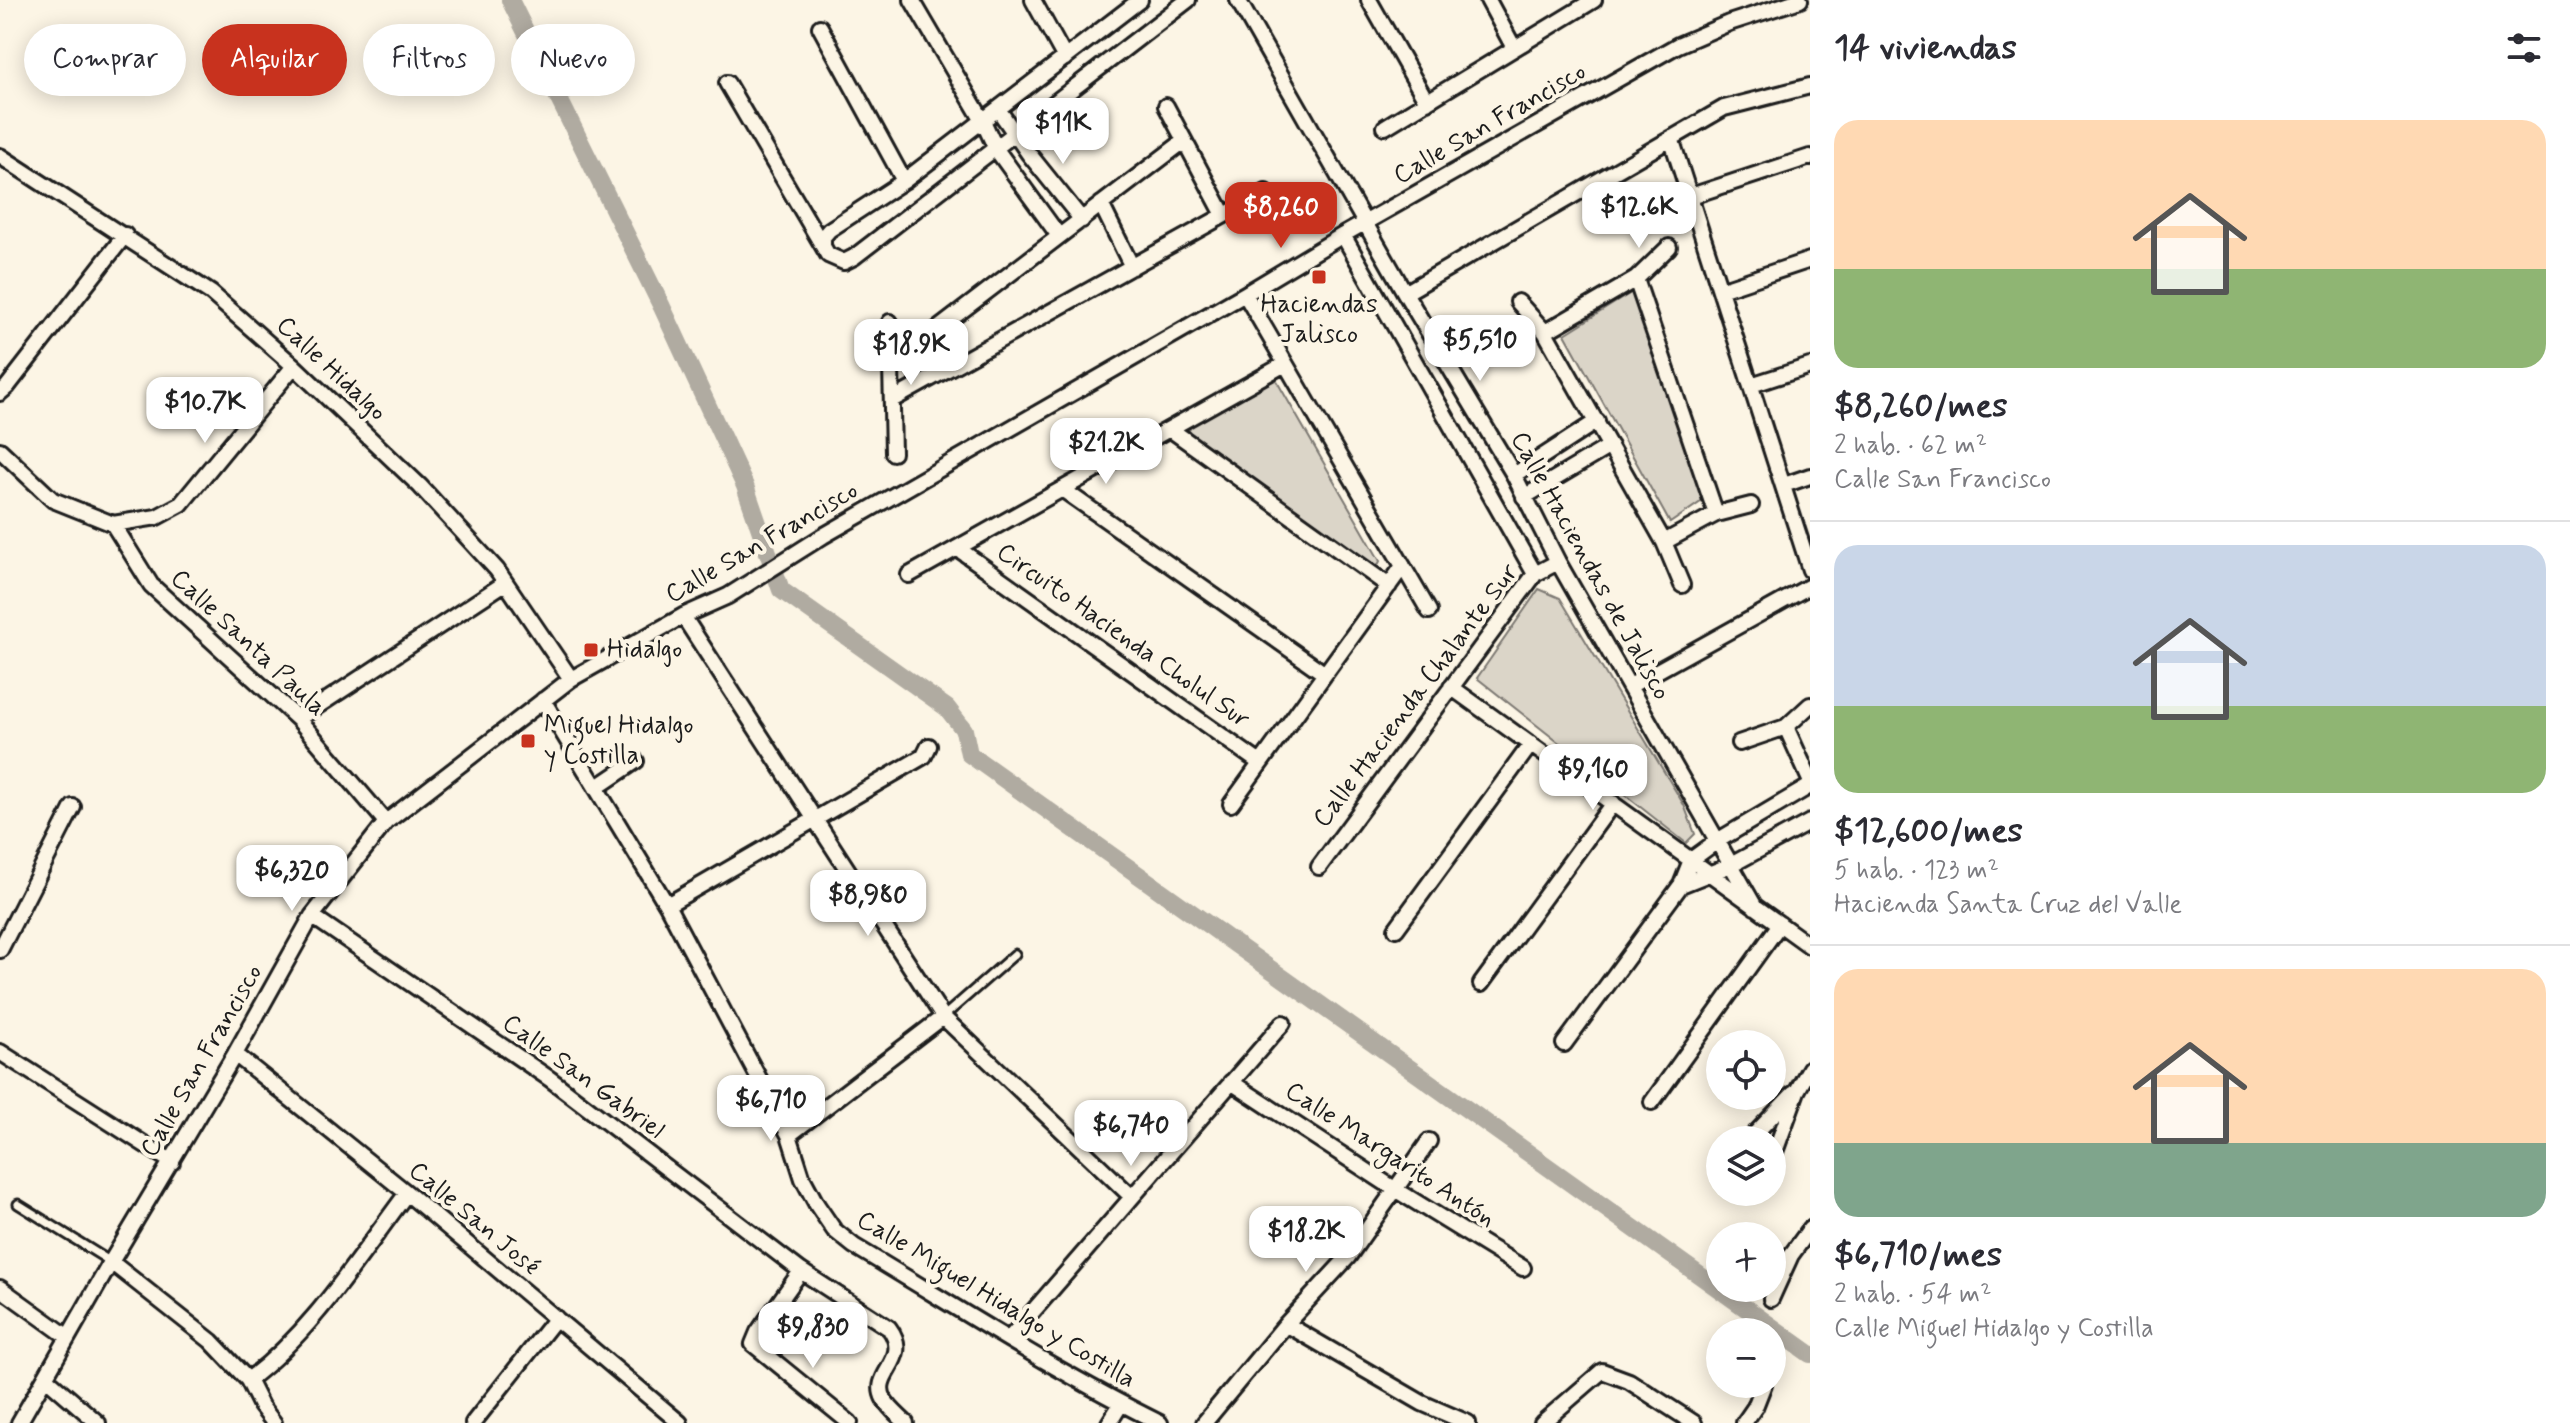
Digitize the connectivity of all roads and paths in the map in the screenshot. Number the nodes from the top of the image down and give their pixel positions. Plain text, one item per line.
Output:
1 (912, 0) edge
2 (1033, 0) edge
3 (1140, 0) edge
4 (1188, 0) edge
5 (1238, 0) edge
6 (1369, 0) edge
7 (1488, 0) edge
8 (1594, 0) edge
9 (1800, 0) edge
10 (820, 27) dead end
11 (1514, 48) junction
12 (1065, 58) junction
13 (727, 83) dead end
14 (1810, 86) edge
15 (1427, 102) junction
16 (1166, 106) dead end
17 (998, 109) junction
18 (983, 121) junction
19 (1385, 127) dead end
20 (1015, 134) junction
21 (1671, 138) junction
22 (1184, 141) junction
23 (996, 149) junction
24 (0, 156) edge
25 (1810, 157) edge
26 (904, 181) junction
27 (1266, 192) dead end
28 (1691, 196) junction
29 (1101, 204) junction
30 (1224, 215) junction
31 (1082, 220) junction
32 (1366, 223) junction
33 (125, 235) junction
34 (1343, 235) junction
35 (1059, 236) junction
36 (823, 245) junction
37 (1669, 247) dead end
38 (1810, 260) edge
39 (1132, 267) junction
40 (1636, 279) junction
41 (1720, 290) junction
42 (1405, 293) junction
43 (1245, 294) junction
44 (1518, 302) dead end
45 (890, 322) dead end
46 (1545, 332) junction
47 (892, 364) junction
48 (1285, 364) junction
49 (294, 366) junction
50 (1810, 366) edge
51 (1751, 385) junction
52 (0, 393) edge
53 (892, 400) junction
54 (1597, 421) junction
55 (1170, 429) junction
56 (1610, 446) junction
57 (0, 450) edge
58 (893, 453) dead end
59 (1514, 475) junction
60 (1810, 476) edge
61 (1784, 485) junction
62 (1062, 489) junction
63 (1524, 497) junction
64 (1751, 505) dead end
65 (1716, 514) junction
66 (113, 524) junction
67 (1664, 542) junction
68 (957, 548) junction
69 (1558, 562) junction
70 (1403, 566) junction
71 (1810, 570) edge
72 (1535, 574) junction
73 (909, 575) dead end
74 (505, 583) junction
75 (1682, 585) dead end
76 (1389, 586) junction
77 (1810, 586) edge
78 (1429, 611) dead end
79 (683, 616) junction
80 (1325, 674) junction
81 (571, 679) junction
82 (1630, 686) junction
83 (1451, 687) junction
84 (543, 700) junction
85 (1810, 705) edge
86 (298, 719) junction
87 (1786, 727) junction
88 (1739, 743) dead end
89 (1531, 744) junction
90 (929, 746) dead end
91 (636, 761) dead end
92 (1260, 763) junction
93 (1810, 780) edge
94 (1810, 786) edge
95 (596, 788) junction
96 (1613, 803) junction
97 (1231, 804) dead end
98 (73, 807) dead end
99 (813, 820) junction
100 (386, 822) junction
101 (1810, 822) edge
102 (1717, 841) junction
103 (1691, 860) junction
104 (1731, 865) junction
105 (1319, 867) dead end
106 (1708, 874) junction
107 (1681, 885) junction
108 (667, 905) junction
109 (1755, 907) junction
110 (312, 916) junction
111 (1780, 924) junction
112 (1396, 929) dead end
113 (1810, 946) edge
114 (0, 950) edge
115 (1015, 954) dead end
116 (1481, 984) dead end
117 (943, 1017) junction
118 (1283, 1023) dead end
119 (1564, 1044) dead end
120 (0, 1052) edge
121 (235, 1054) junction
122 (1810, 1068) edge
123 (1231, 1082) junction
124 (1797, 1091) junction
125 (1652, 1102) dead end
126 (1763, 1126) edge
127 (1784, 1126) edge
128 (789, 1135) junction
129 (1429, 1141) dead end
130 (172, 1162) junction
131 (1393, 1188) junction
132 (407, 1193) junction
133 (1131, 1196) junction
134 (18, 1204) dead end
135 (1810, 1229) edge
136 (111, 1262) junction
137 (1786, 1266) edge
138 (1523, 1268) dead end
139 (801, 1271) junction
140 (0, 1288) edge
141 (556, 1318) junction
142 (1286, 1324) junction
143 (68, 1337) junction
144 (1009, 1339) junction
145 (46, 1378) junction
146 (248, 1380) junction
147 (1759, 1398) edge
148 (1121, 1404) junction
149 (674, 1421) edge
150 (19, 1423) edge
151 (98, 1423) edge
152 (274, 1423) edge
153 (473, 1423) edge
154 (850, 1423) edge
155 (906, 1423) edge
156 (1109, 1423) edge
157 (1160, 1423) edge
158 (1204, 1423) edge
159 (1468, 1423) edge
160 (1542, 1423) edge
161 (1694, 1423) edge
162 (1744, 1423) edge

1 - 18 street
2 - 12 street
3 - 12 street
4 - 20 street
5 - 32 street, Calle Haciendas de Jalisco
6 - 15 street
7 - 11 street
8 - 11 street
9 - 32 street, Calle San Francisco
10 - 26 street
11 - 15 street
12 - 17 street
13 - 36 street
14 - 21 street
15 - 19 street
16 - 22 street
17 - 18 street
17 - 20 street
18 - 23 street
18 - 26 street
20 - 23 street
20 - 31 street
21 - 28 street
21 - 42 street
22 - 29 street
22 - 30 street
23 - 35 street
23 - 36 street
24 - 33 street, Calle Hidalgo
25 - 28 street
26 - 36 street
27 - 30 street
28 - 41 street
29 - 31 street
29 - 39 street
30 - 39 street
31 - 35 street
32 - 34 street, Calle San Francisco
32 - 42 street, Calle Haciendas de Jalisco
33 - 49 street, Calle Hidalgo
33 - 52 street
34 - 43 street, Calle San Francisco
34 - 72 street, Calle Haciendas de Jalisco
35 - 47 street
37 - 40 street
38 - 41 street
39 - 53 street
40 - 46 street
40 - 65 street
41 - 51 street
42 - 59 street, Calle Haciendas de Jalisco
43 - 48 street
43 - 79 street, Calle San Francisco
44 - 46 street
45 - 47 street
46 - 54 street
47 - 53 street
48 - 55 street
48 - 70 street
49 - 66 street
49 - 74 street, Calle Hidalgo
50 - 51 street
51 - 61 street
53 - 58 street
54 - 56 street
54 - 59 street
55 - 62 street
55 - 76 street
56 - 63 street
56 - 67 street
57 - 66 street
59 - 63 street, Calle Haciendas de Jalisco
60 - 61 street
61 - 71 street
62 - 68 street
62 - 80 street
63 - 69 street, Calle Haciendas de Jalisco
64 - 65 street
65 - 67 street
66 - 86 street, Calle Santa Paula
67 - 75 street
68 - 73 street
68 - 92 street, Circuito Hacienda Cholul Sur
69 - 72 street, Calle Hacienda Chalante Sur
69 - 82 street, Calle Haciendas de Jalisco
70 - 76 street
70 - 78 street
72 - 83 street, Calle Hacienda Chalante Sur
74 - 81 street, Calle Hidalgo
74 - 86 street
76 - 80 street
77 - 82 street
79 - 81 street, Calle San Francisco
79 - 99 street
80 - 92 street
81 - 84 street, Calle San Francisco
82 - 102 street, Calle Haciendas de Jalisco
83 - 89 street
83 - 105 street, Calle Hacienda Chalante Sur
84 - 95 street, Calle Miguel Hidalgo y Costilla
84 - 100 street, Calle San Francisco
85 - 87 street
86 - 100 street, Calle Santa Paula
87 - 88 street
87 - 93 street
89 - 96 street
89 - 112 street
90 - 99 street
91 - 95 street
92 - 97 street
94 - 102 street
95 - 108 street, Calle Miguel Hidalgo y Costilla
96 - 103 street
96 - 116 street
98 - 114 street
99 - 108 street
99 - 117 street
100 - 110 street, Calle San Francisco
101 - 104 street
102 - 103 street
102 - 104 street, Calle Haciendas de Jalisco
103 - 106 street
103 - 107 street
104 - 106 street
104 - 109 street, Calle Haciendas de Jalisco
106 - 107 street
106 - 109 street
107 - 119 street
108 - 128 street, Calle Miguel Hidalgo y Costilla
109 - 111 street
110 - 121 street, Calle San Francisco
110 - 139 street, Calle San Gabriel
111 - 113 street
111 - 125 street
115 - 117 lane
117 - 128 street
117 - 133 street
118 - 123 street
120 - 130 street
121 - 130 street, Calle San Francisco
121 - 132 street, Calle San José
122 - 124 street
123 - 131 street, Calle Margarito Antón
123 - 133 street
124 - 126 street
124 - 127 street
128 - 144 street, Calle Miguel Hidalgo y Costilla
129 - 131 street
130 - 136 street, Calle San Francisco
131 - 138 street, Calle Margarito Antón
131 - 142 street
132 - 141 street, Calle San José
132 - 146 street
133 - 144 street
134 - 136 lane
135 - 137 street
136 - 143 street, Calle San Francisco
136 - 146 street
139 - 154 street
139 - 155 street, Calle San Gabriel
140 - 143 street
141 - 149 street, Calle San José
141 - 153 street
142 - 158 street
142 - 159 street
143 - 145 street, Calle San Francisco
144 - 148 street, Calle Miguel Hidalgo y Costilla
145 - 150 street, Calle San Francisco
145 - 151 street
146 - 152 street
147 - 162 street
148 - 156 street
148 - 157 street, Calle Miguel Hidalgo y Costilla
160 - 161 street

